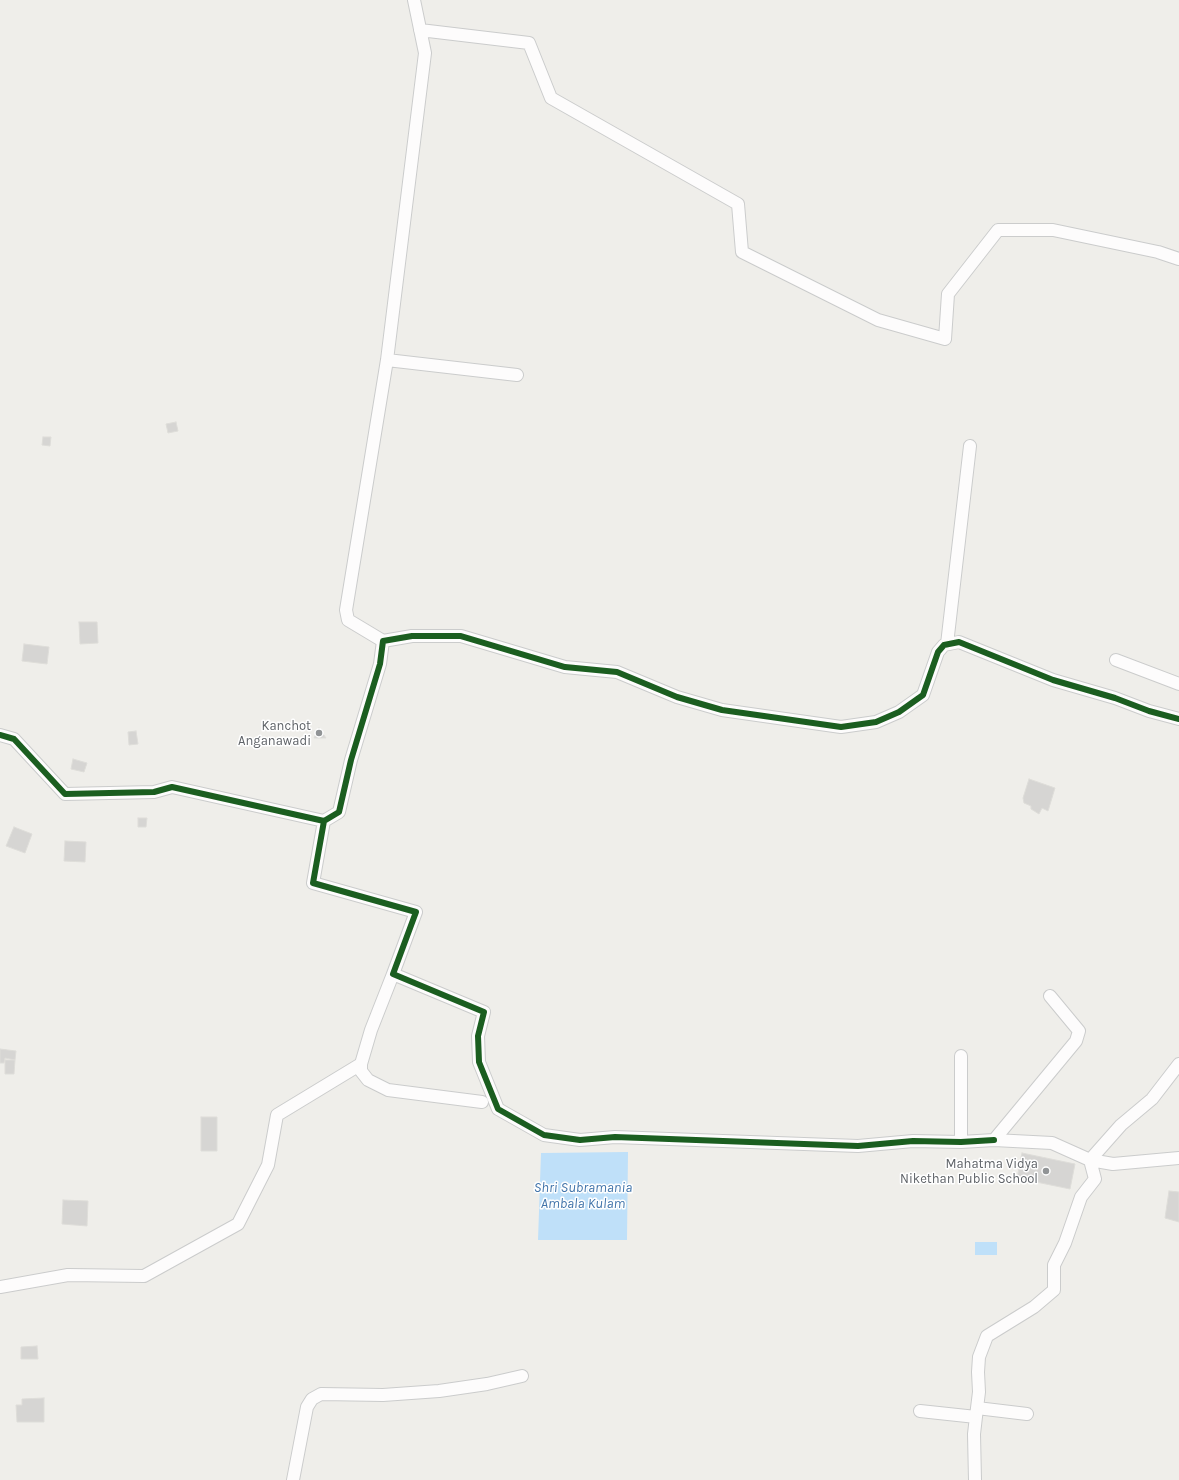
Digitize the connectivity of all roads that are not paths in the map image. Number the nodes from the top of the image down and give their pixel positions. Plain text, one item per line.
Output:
1 (414, 0) edge
2 (420, 30) junction
3 (1179, 259) edge
4 (387, 360) junction
5 (517, 375) dead end
6 (970, 446) dead end
7 (383, 641) junction
8 (948, 644) junction
9 (1116, 660) dead end
10 (1179, 684) edge
11 (1179, 718) edge
12 (0, 735) edge
13 (324, 821) junction
14 (393, 974) junction
15 (1050, 996) dead end
16 (962, 1056) dead end
17 (361, 1064) junction
18 (1179, 1064) edge
19 (482, 1102) dead end
20 (994, 1140) junction
21 (962, 1142) junction
22 (1179, 1158) edge
23 (1090, 1160) junction
24 (0, 1286) edge
25 (522, 1376) dead end
26 (920, 1411) dead end
27 (977, 1413) junction
28 (1027, 1414) dead end
29 (293, 1480) edge
30 (975, 1480) edge

1 - 2 street
2 - 3 street
2 - 4 street
4 - 5 street
4 - 7 street
6 - 8 street
7 - 8 street
7 - 13 street
8 - 11 street
9 - 10 street
12 - 13 street
13 - 14 street
14 - 17 street
14 - 21 street
15 - 20 street
16 - 21 street
17 - 19 street
17 - 24 street
18 - 23 street
20 - 21 street
20 - 23 street
22 - 23 street
23 - 27 street
25 - 29 street
26 - 27 street
27 - 28 street
27 - 30 street

